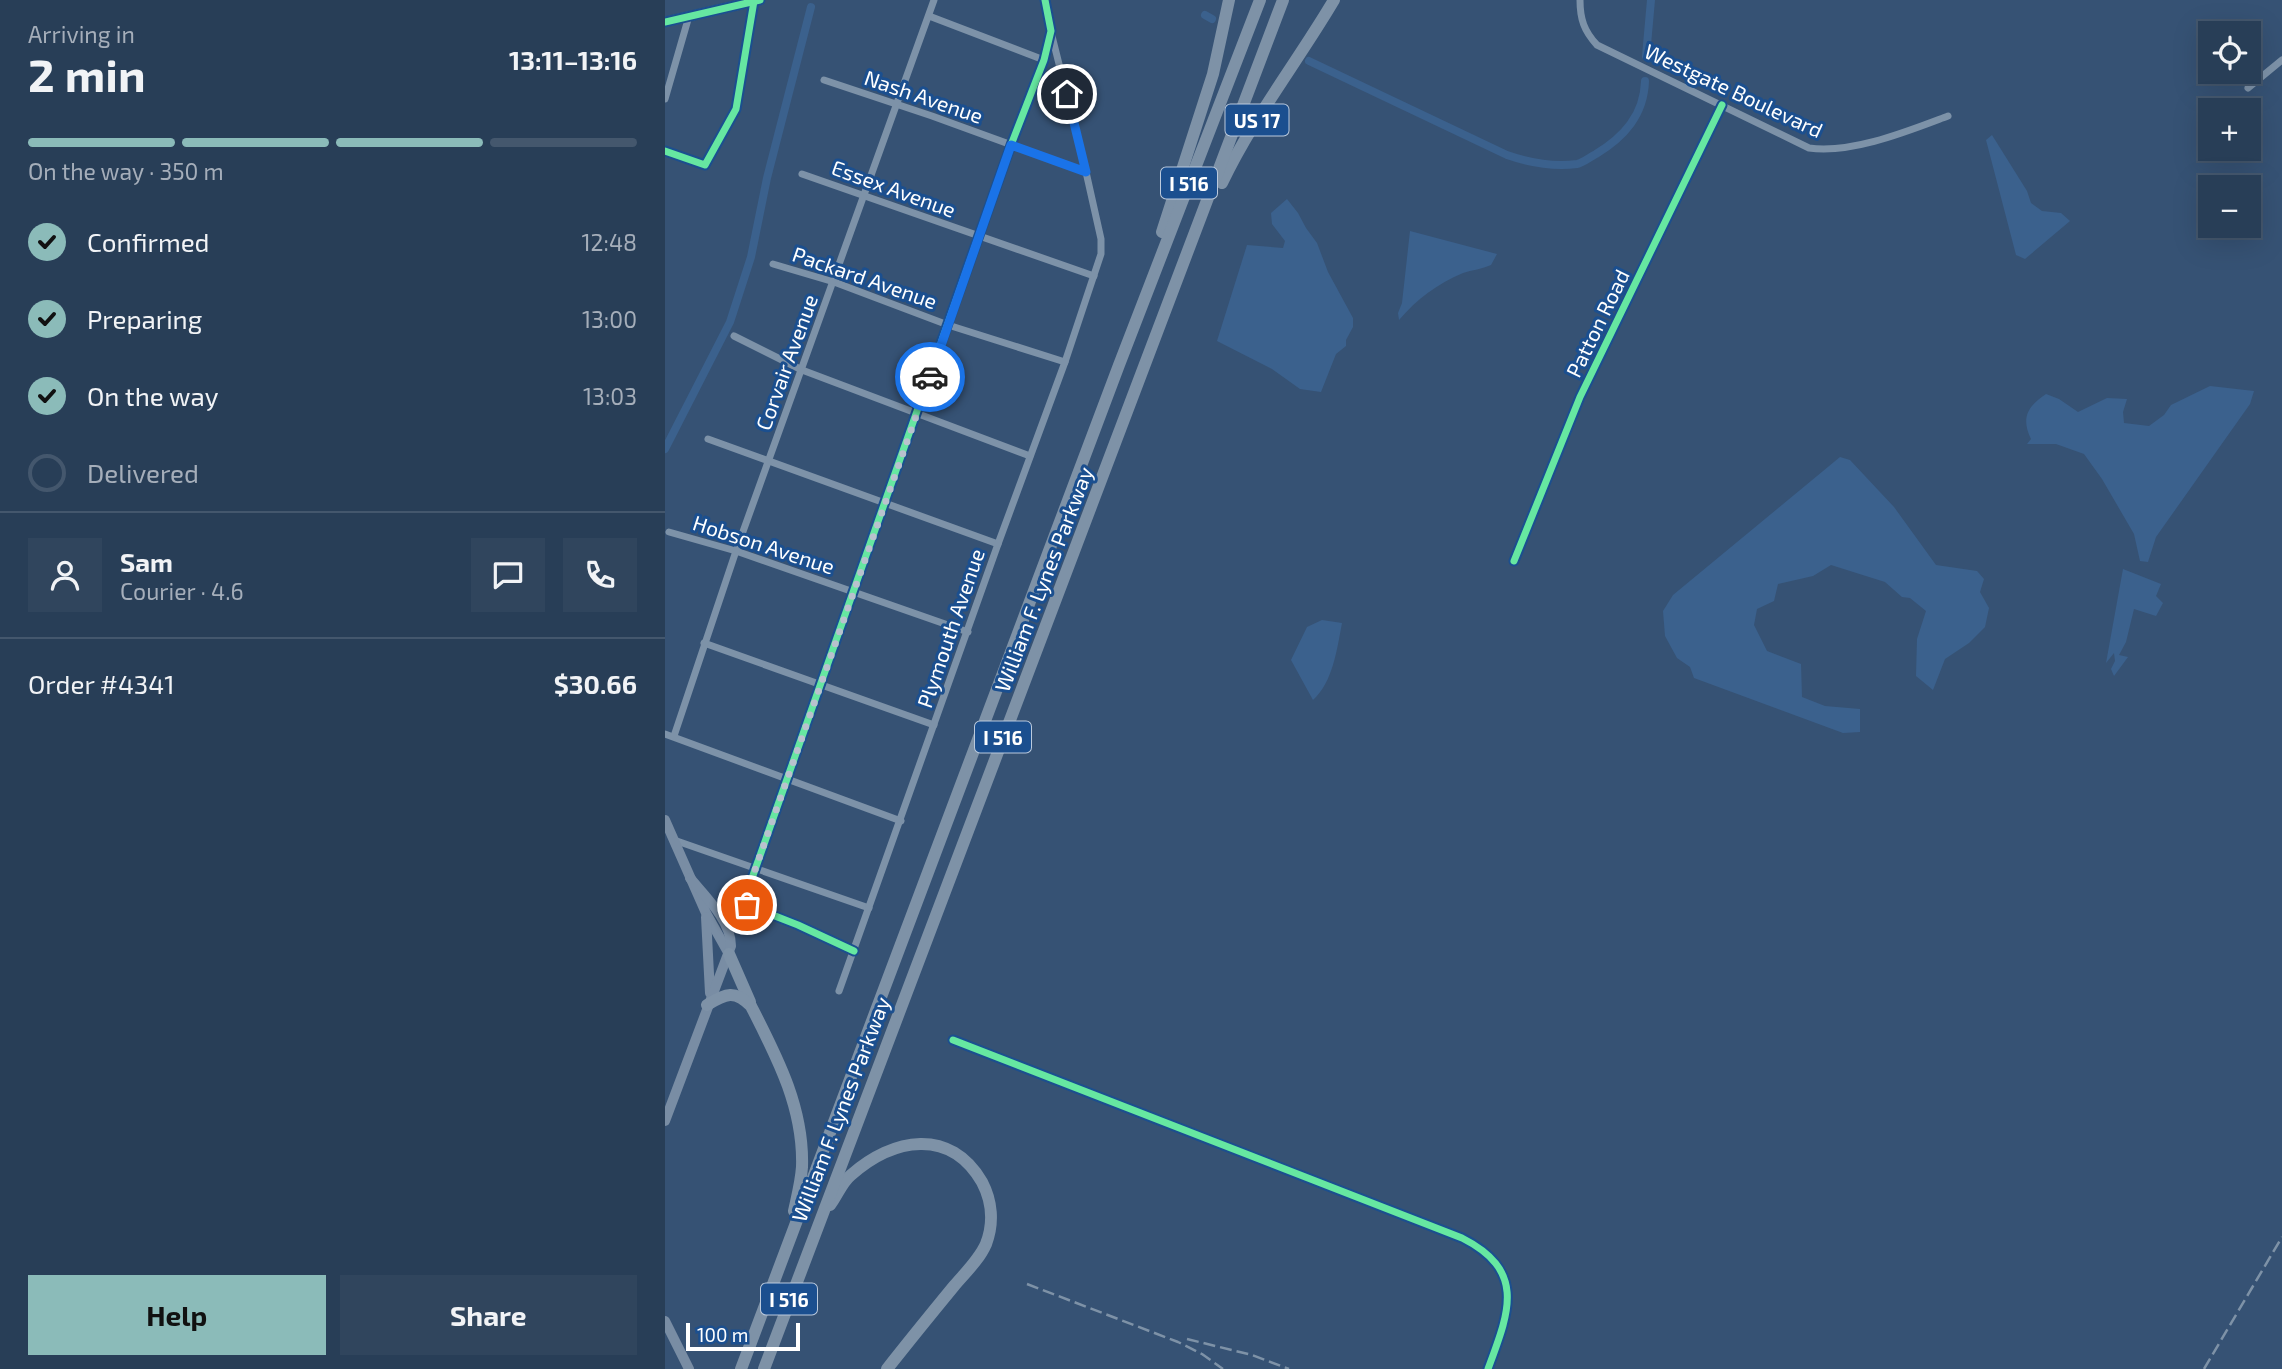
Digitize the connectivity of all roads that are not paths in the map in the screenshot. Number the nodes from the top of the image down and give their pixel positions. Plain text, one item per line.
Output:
1 (934, 0) edge
2 (1045, 0) edge
3 (1229, 0) edge
4 (1260, 0) edge
5 (1283, 0) edge
6 (1334, 0) edge
7 (1580, 0) edge
8 (757, 1) edge
9 (689, 16) junction
10 (929, 16) junction
11 (665, 22) edge
12 (1051, 31) junction
13 (1044, 60) junction
14 (2282, 60) edge
15 (824, 80) dead end
16 (2248, 88) dead end
17 (665, 99) edge
18 (897, 105) junction
19 (1722, 105) junction
20 (1948, 116) dead end
21 (1011, 145) junction
22 (665, 151) edge
23 (1086, 172) junction
24 (802, 174) dead end
25 (865, 195) junction
26 (980, 237) junction
27 (1191, 246) junction
28 (773, 264) dead end
29 (1094, 276) junction
30 (834, 282) junction
31 (948, 325) junction
32 (734, 336) dead end
33 (1065, 362) junction
34 (1119, 365) junction
35 (802, 370) junction
36 (918, 413) junction
37 (708, 439) dead end
38 (1030, 456) junction
39 (768, 462) junction
40 (885, 502) junction
41 (669, 531) dead end
42 (998, 544) junction
43 (736, 551) junction
44 (1514, 561) dead end
45 (854, 591) junction
46 (968, 632) junction
47 (704, 643) junction
48 (822, 685) junction
49 (934, 725) junction
50 (665, 734) edge
51 (674, 736) junction
52 (789, 780) junction
53 (665, 820) edge
54 (901, 821) junction
55 (672, 843) edge
56 (756, 868) junction
57 (690, 878) junction
58 (869, 908) junction
59 (706, 913) junction
60 (854, 951) junction
61 (729, 954) junction
62 (839, 991) dead end
63 (709, 1001) junction
64 (751, 1006) junction
65 (953, 1040) dead end
66 (665, 1121) edge
67 (815, 1229) junction
68 (792, 1235) junction
69 (665, 1321) edge
70 (689, 1369) edge
71 (741, 1369) edge
72 (764, 1369) edge
73 (887, 1369) edge
74 (1488, 1369) edge

1 - 10 street, Corvair Avenue
2 - 12 street, Plymouth Avenue
3 - 34 highway, US 17
4 - 34 highway, William F. Lynes Parkway / I 516
5 - 27 highway, William F. Lynes Parkway / I 516
6 - 27 highway, US 17
7 - 19 street, Westgate Boulevard
8 - 9 main road
8 - 22 street
9 - 11 main road
9 - 17 street
10 - 13 street
10 - 18 street, Corvair Avenue
12 - 13 street
12 - 23 street, Plymouth Avenue
13 - 21 street
14 - 16 street
15 - 18 street, Nash Avenue
18 - 21 street, Nash Avenue
18 - 25 street, Corvair Avenue
19 - 20 street, Westgate Boulevard
19 - 44 street, Patton Road
21 - 23 street, Nash Avenue
21 - 26 street
23 - 29 street, Plymouth Avenue
24 - 25 street, Essex Avenue
25 - 26 street, Essex Avenue
25 - 30 street, Corvair Avenue
26 - 29 street, Essex Avenue
26 - 31 street
27 - 67 highway, William F. Lynes Parkway / I 516
28 - 30 street, Packard Avenue
29 - 33 street, Plymouth Avenue
30 - 31 street, Packard Avenue
30 - 35 street, Corvair Avenue
31 - 33 street, Packard Avenue
31 - 36 street
32 - 35 street
33 - 38 street, Plymouth Avenue
34 - 68 highway, William F. Lynes Parkway / I 516
35 - 36 street
35 - 39 street, Corvair Avenue
36 - 38 street
36 - 40 street
37 - 39 street
38 - 42 street, Plymouth Avenue
39 - 40 street
39 - 43 street, Corvair Avenue
40 - 42 street
40 - 45 street
41 - 43 street, Hobson Avenue
42 - 46 street, Plymouth Avenue
43 - 45 street, Hobson Avenue
43 - 47 street, Corvair Avenue
45 - 46 street, Hobson Avenue
45 - 48 street
46 - 49 street, Plymouth Avenue
47 - 48 street
47 - 51 street, Corvair Avenue
48 - 49 street
48 - 52 street
49 - 54 street, Plymouth Avenue
50 - 51 street
51 - 52 street
52 - 54 street
52 - 56 street
53 - 55 street
54 - 58 street, Plymouth Avenue
55 - 56 street
55 - 57 street
56 - 58 street
56 - 60 street
57 - 59 street
57 - 61 street
58 - 60 street, Plymouth Avenue
59 - 61 street
59 - 63 street
60 - 62 street, Plymouth Avenue
61 - 63 street
61 - 64 highway
63 - 64 highway
63 - 66 street
64 - 68 highway
65 - 74 street
67 - 72 highway, William F. Lynes Parkway / I 516
67 - 73 highway
68 - 71 highway, William F. Lynes Parkway / I 516
69 - 70 street

